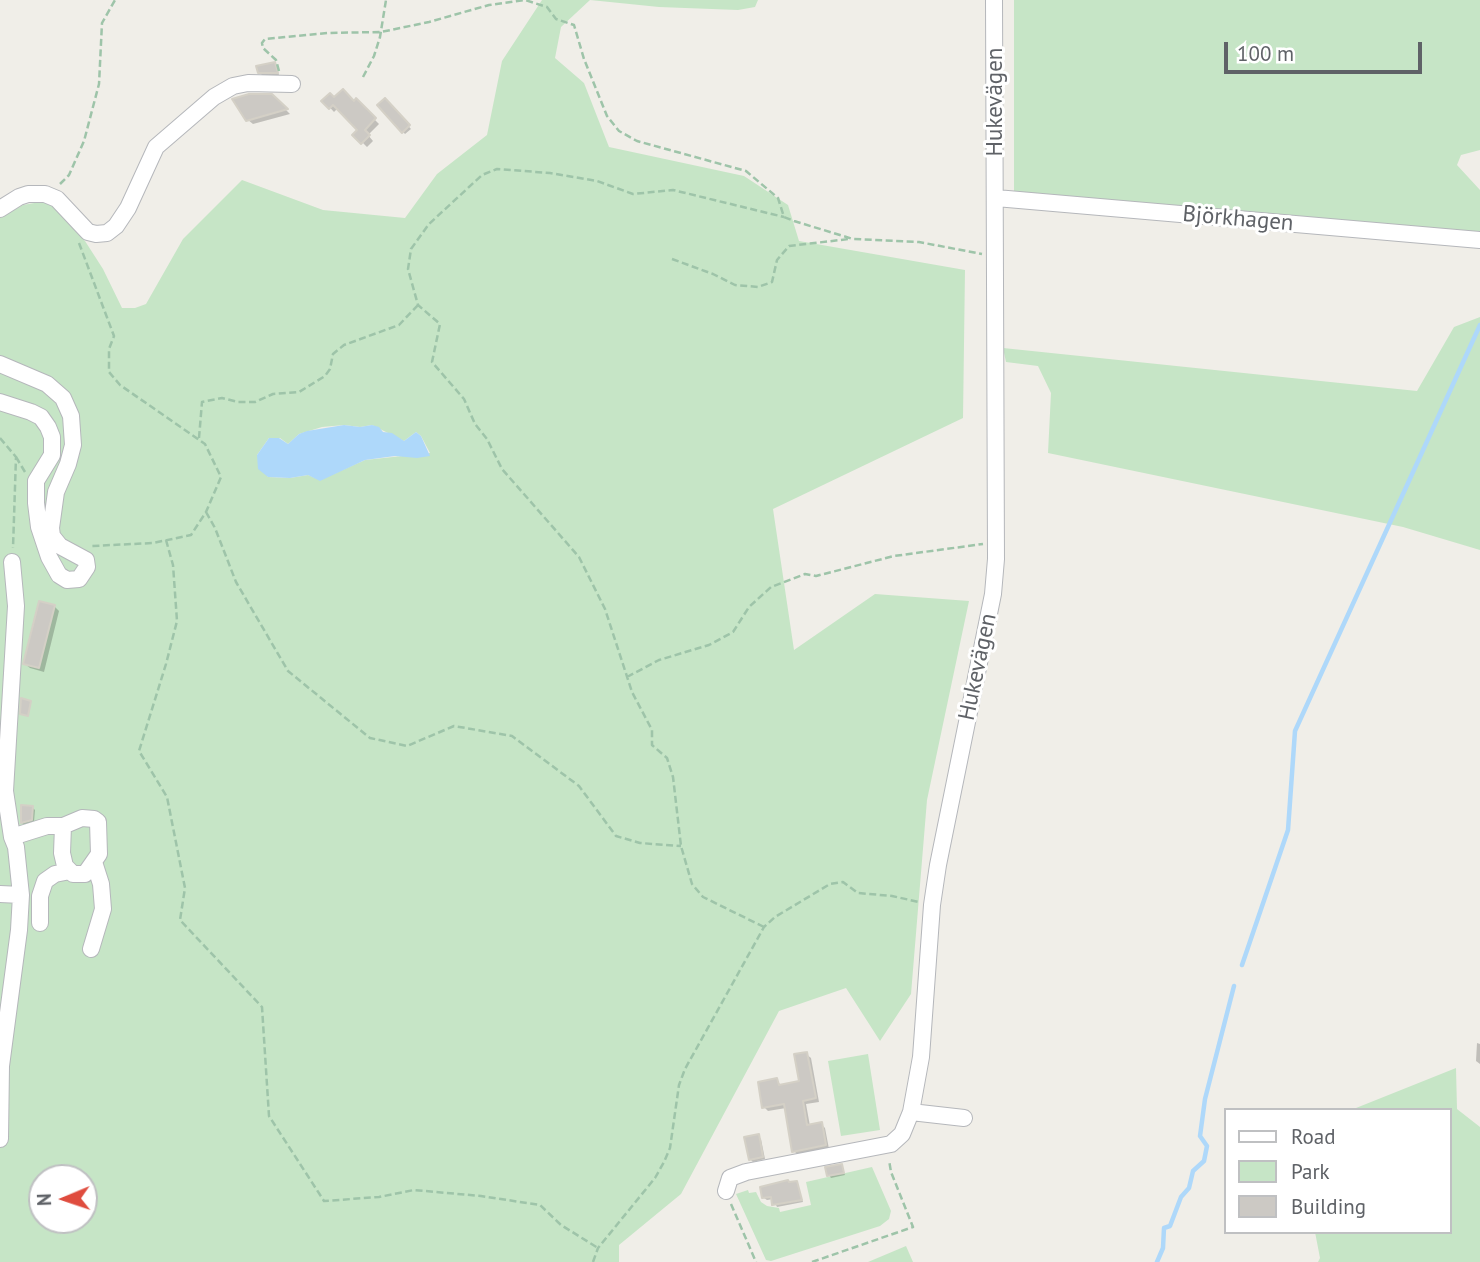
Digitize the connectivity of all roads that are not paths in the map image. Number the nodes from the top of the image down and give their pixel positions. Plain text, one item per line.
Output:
1 (994, 0) edge
2 (286, 83) road end
3 (996, 198) junction
4 (0, 209) edge
5 (1480, 240) edge
6 (0, 364) edge
7 (0, 402) edge
8 (12, 562) road end
9 (63, 826) junction
10 (12, 837) junction
11 (94, 862) junction
12 (70, 871) junction
13 (0, 894) edge
14 (21, 895) junction
15 (40, 923) dead end
16 (91, 949) dead end
17 (911, 1112) junction
18 (964, 1118) dead end
19 (0, 1139) edge
20 (726, 1191) road end

1 - 3 street, Hukevägen
2 - 4 street
3 - 5 street, Björkhagen
3 - 17 street, Hukevägen
6 - 7 street
8 - 10 street
9 - 10 street
9 - 11 street
9 - 12 street
10 - 14 street
11 - 12 street
11 - 16 street
12 - 15 street
13 - 14 street
14 - 19 street
17 - 18 street
17 - 20 street, Hukevägen

